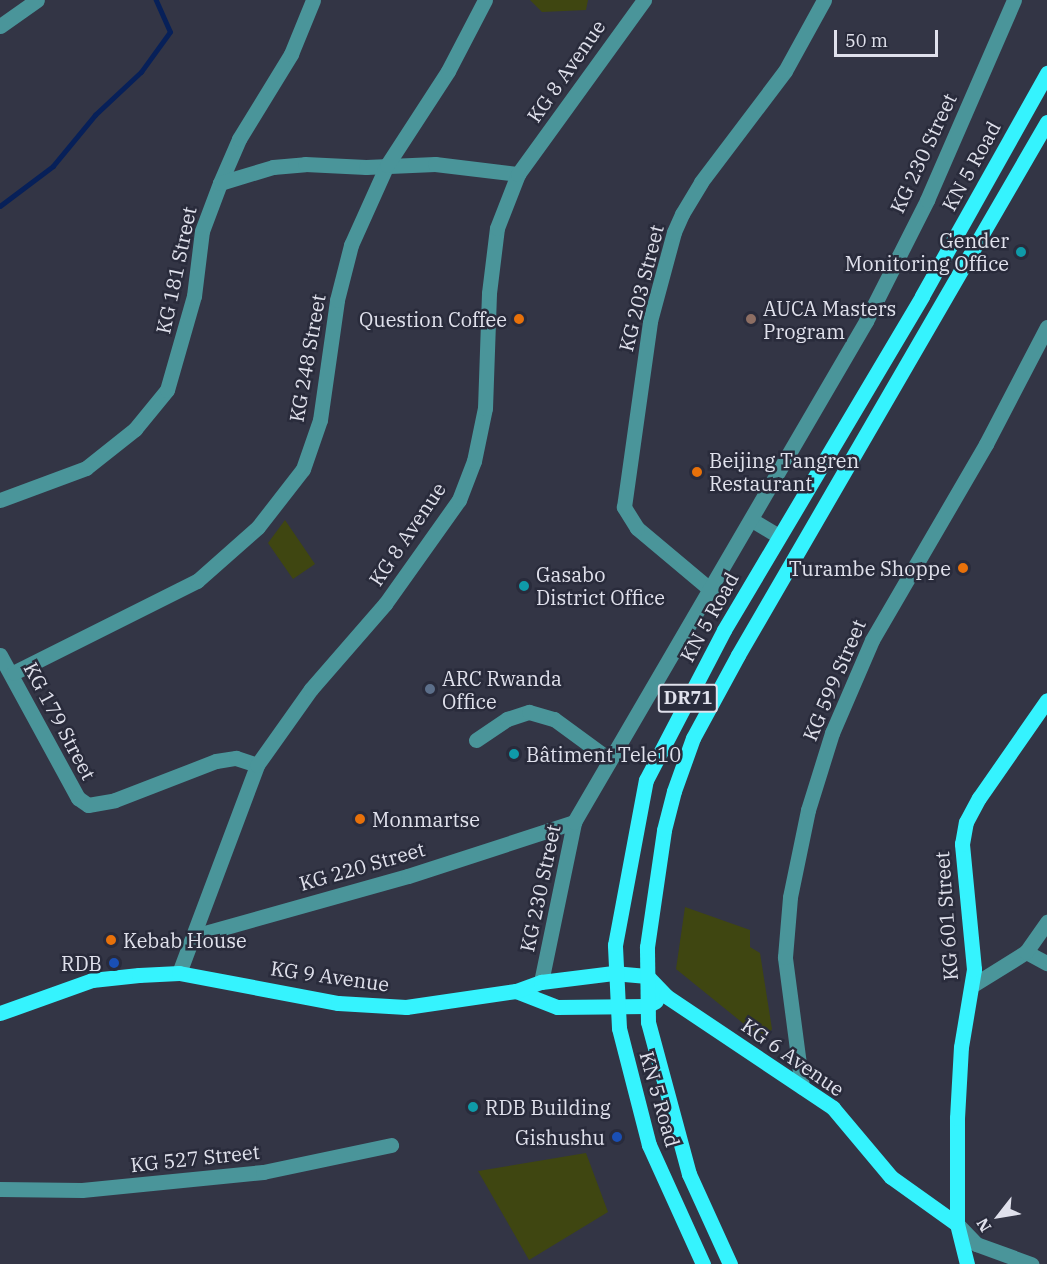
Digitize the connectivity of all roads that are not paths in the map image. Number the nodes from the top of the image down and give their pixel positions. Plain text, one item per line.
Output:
1 (37, 0) edge
2 (313, 0) edge
3 (485, 0) edge
4 (644, 0) edge
5 (824, 0) edge
6 (1014, 0) edge
7 (20, 6) edge
8 (0, 26) edge
9 (1047, 73) edge
10 (1047, 122) edge
11 (387, 165) junction
12 (518, 174) junction
13 (220, 183) junction
14 (1047, 327) edge
15 (0, 500) edge
16 (752, 520) junction
17 (779, 536) junction
18 (712, 591) junction
19 (0, 655) edge
20 (13, 673) junction
21 (1047, 700) edge
22 (476, 740) dead end
23 (610, 760) junction
24 (257, 765) junction
25 (574, 822) junction
26 (1047, 922) edge
27 (194, 936) junction
28 (1026, 952) junction
29 (1047, 963) edge
30 (179, 973) junction
31 (613, 973) junction
32 (647, 976) junction
33 (542, 982) junction
34 (973, 985) junction
35 (516, 991) junction
36 (666, 996) junction
37 (617, 1005) junction
38 (647, 1006) junction
39 (0, 1012) edge
40 (802, 1087) junction
41 (391, 1145) dead end
42 (0, 1189) edge
43 (957, 1224) junction
44 (703, 1264) edge
45 (730, 1264) edge
46 (967, 1264) edge
47 (1030, 1264) edge

1 - 7 street
2 - 13 street, KG 181 Street
3 - 11 street, KG 248 Street
4 - 12 street, KG 8 Avenue
5 - 18 street, KG 203 Street
6 - 16 street, KG 230 Street
7 - 8 street
9 - 17 main road, KN 5 Road / DR71
10 - 32 main road, KN 5 Road / DR71
11 - 12 street
11 - 13 street
11 - 20 street, KG 248 Street
12 - 24 street, KG 8 Avenue
13 - 15 street, KG 181 Street
14 - 40 street, KG 599 Street
16 - 17 street
16 - 18 street, KG 230 Street
17 - 31 main road, KN 5 Road / DR71
18 - 23 street, KG 230 Street
19 - 20 street, KG 179 Street
20 - 24 street, KG 179 Street
21 - 34 main road, KG 601 Street
22 - 23 street
23 - 25 street, KG 230 Street
24 - 27 street, KG 8 Avenue
25 - 27 street, KG 220 Street
25 - 33 street, KG 230 Street
26 - 28 street
27 - 30 street, KG 8 Avenue
28 - 29 street
28 - 34 street
30 - 35 main road, KG 9 Avenue
30 - 39 main road, KG 9 Avenue
31 - 32 main road, KG 9 Avenue
31 - 33 main road, KG 9 Avenue
31 - 37 main road, KN 5 Road / DR71
32 - 36 main road, KG 6 Avenue
32 - 38 main road, KN 5 Road / DR71
33 - 35 main road, KG 9 Avenue
34 - 43 main road, KG 601 Street
35 - 37 main road, KG 9 Avenue
36 - 38 main road
36 - 40 main road, KG 6 Avenue
37 - 38 main road, KG 9 Avenue
37 - 44 main road, KN 5 Road / DR71
38 - 45 main road, KN 5 Road / DR71
40 - 43 main road, KG 6 Avenue
41 - 42 street, KG 527 Street
43 - 46 main road, KG 601 Street
43 - 47 street, KG 6 Avenue

